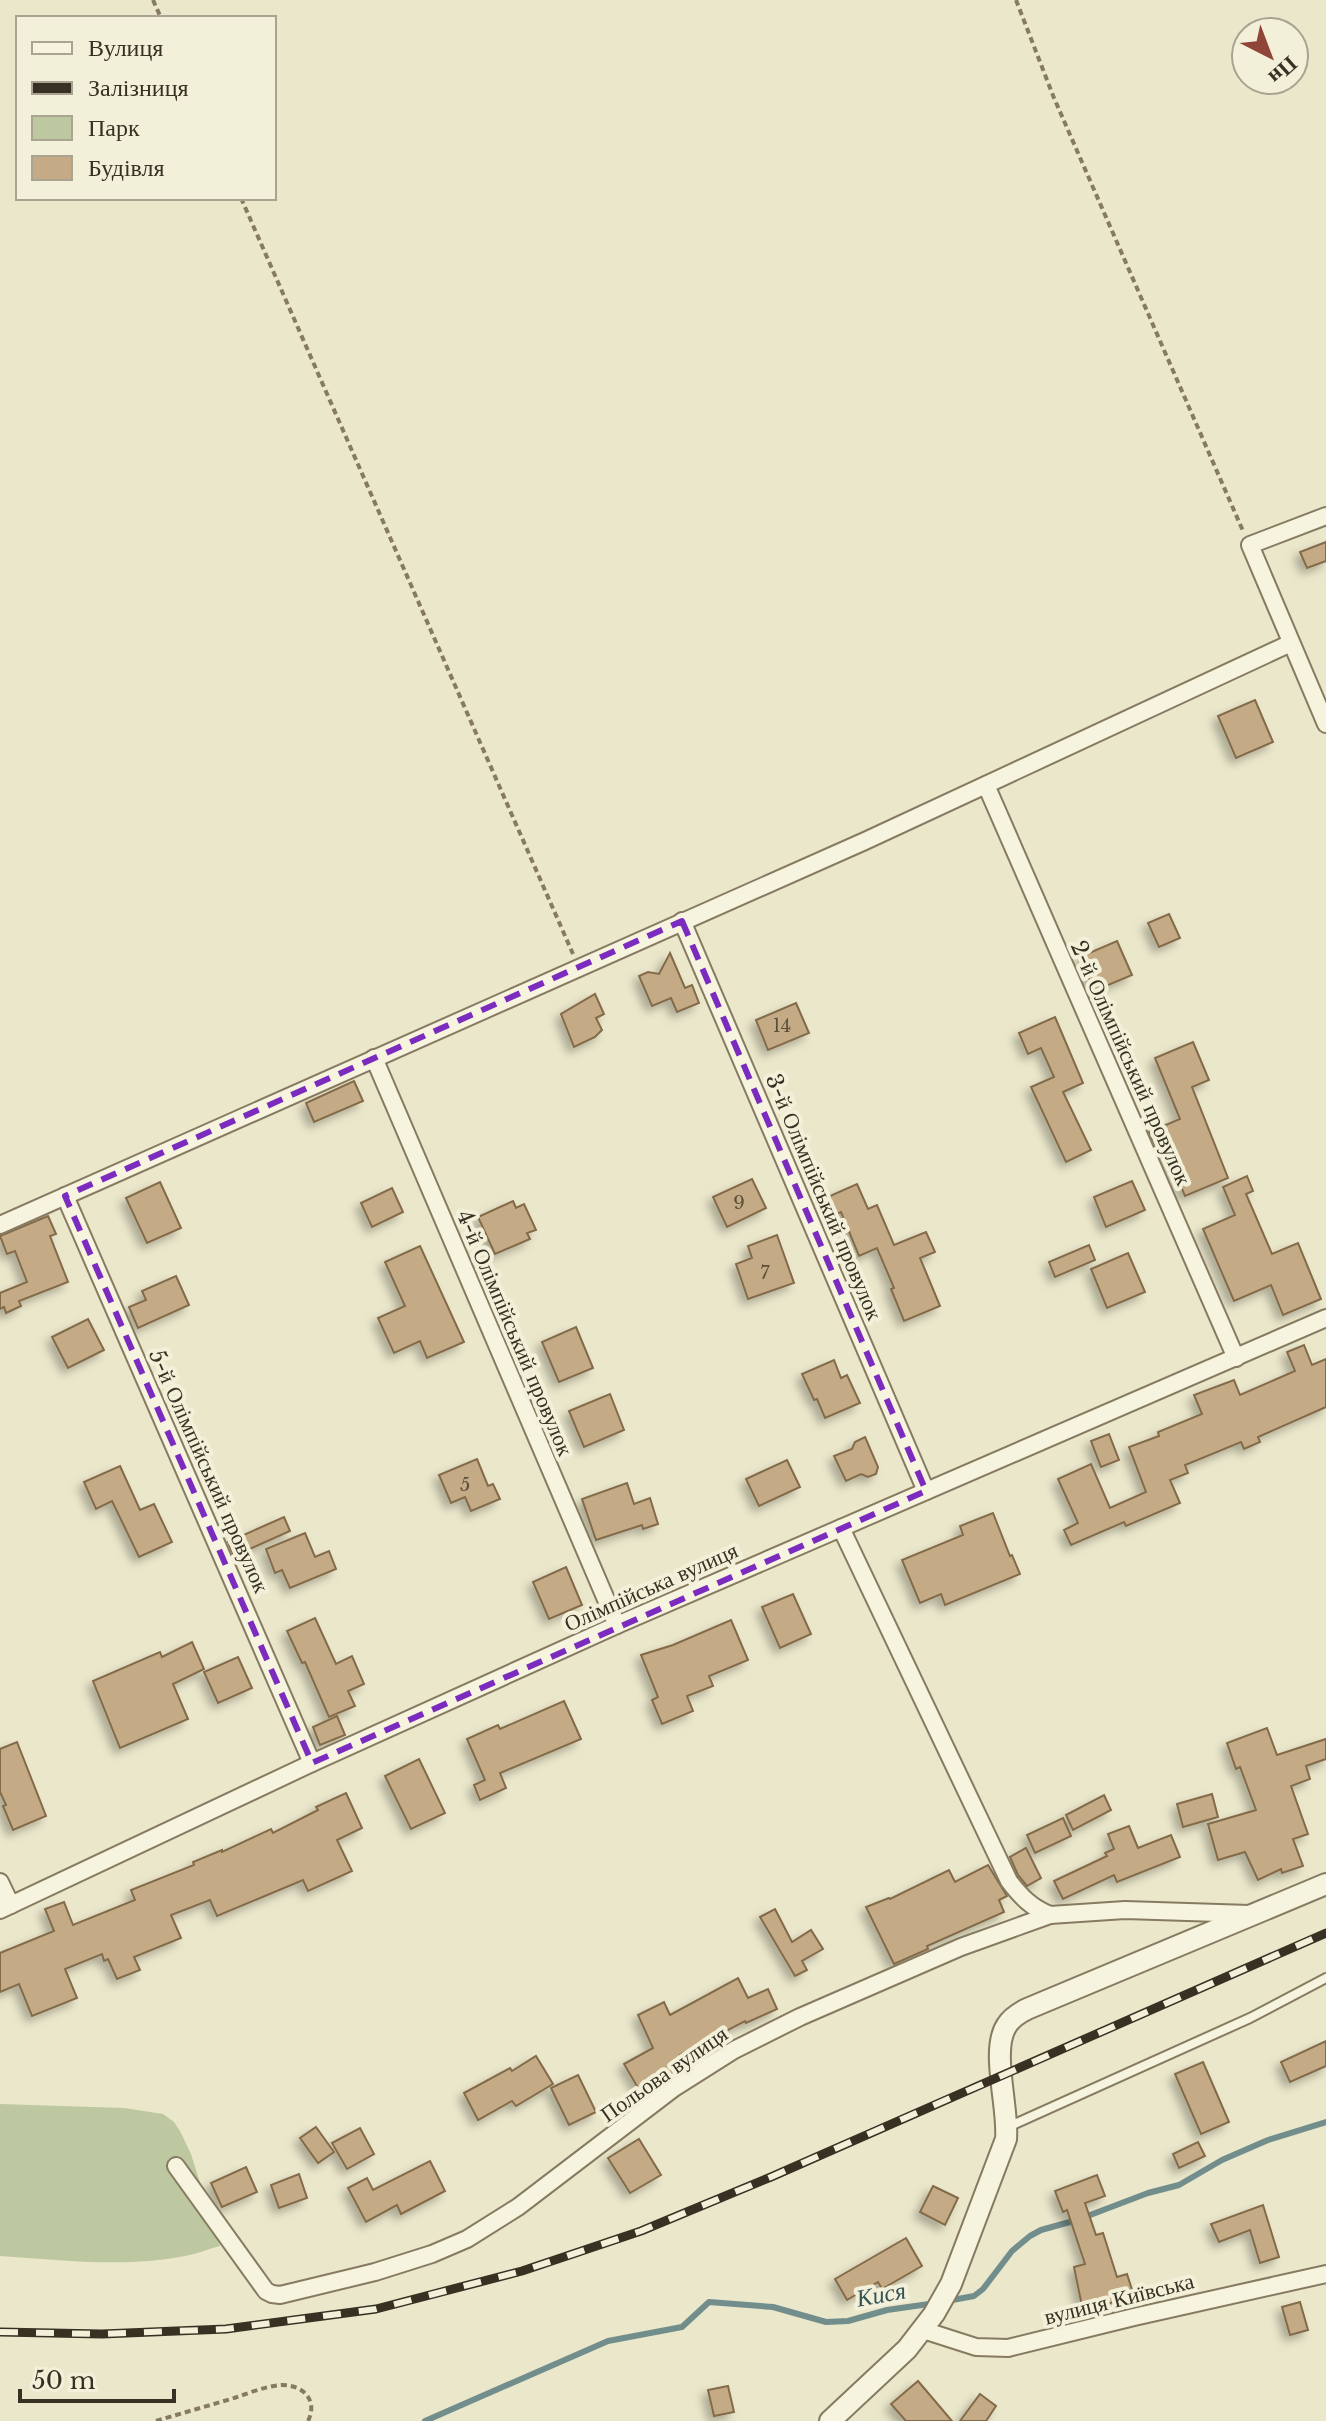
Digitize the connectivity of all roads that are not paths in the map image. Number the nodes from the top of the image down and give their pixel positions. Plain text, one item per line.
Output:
1 (1326, 516) edge
2 (1291, 643) junction
3 (1325, 719) edge
4 (986, 785) junction
5 (682, 921) junction
6 (374, 1058) junction
7 (65, 1196) junction
8 (0, 1225) edge
9 (1326, 1318) edge
10 (1236, 1358) junction
11 (926, 1491) junction
12 (841, 1528) junction
13 (617, 1625) junction
14 (312, 1763) junction
15 (0, 1882) edge
16 (1326, 1884) edge
17 (5, 1908) edge
18 (1255, 1914) junction
19 (1050, 1915) junction
20 (1326, 1978) edge
21 (1007, 2128) junction
22 (176, 2166) dead end
23 (1326, 2274) edge
24 (929, 2322) junction
25 (830, 2421) edge

1 - 2 street
2 - 3 street
2 - 4 street
4 - 5 street
4 - 10 street, 2-й Олімпійський провулок
5 - 6 street
5 - 11 street, 3-й Олімпійський провулок
6 - 7 street
6 - 13 street, 4-й Олімпійський провулок
7 - 8 street
7 - 14 street, 5-й Олімпійський провулок
9 - 10 street, Олімпійська вулиця
10 - 11 street, Олімпійська вулиця
11 - 12 street, Олімпійська вулиця
12 - 13 street, Олімпійська вулиця
12 - 19 street
13 - 14 street, Олімпійська вулиця
14 - 17 street, Олімпійська вулиця
15 - 17 street
16 - 18 street
18 - 19 street, Польова вулиця
18 - 21 street
19 - 22 street, Польова вулиця
20 - 21 lane
21 - 24 street
23 - 24 street, вулиця Київська
24 - 25 street

